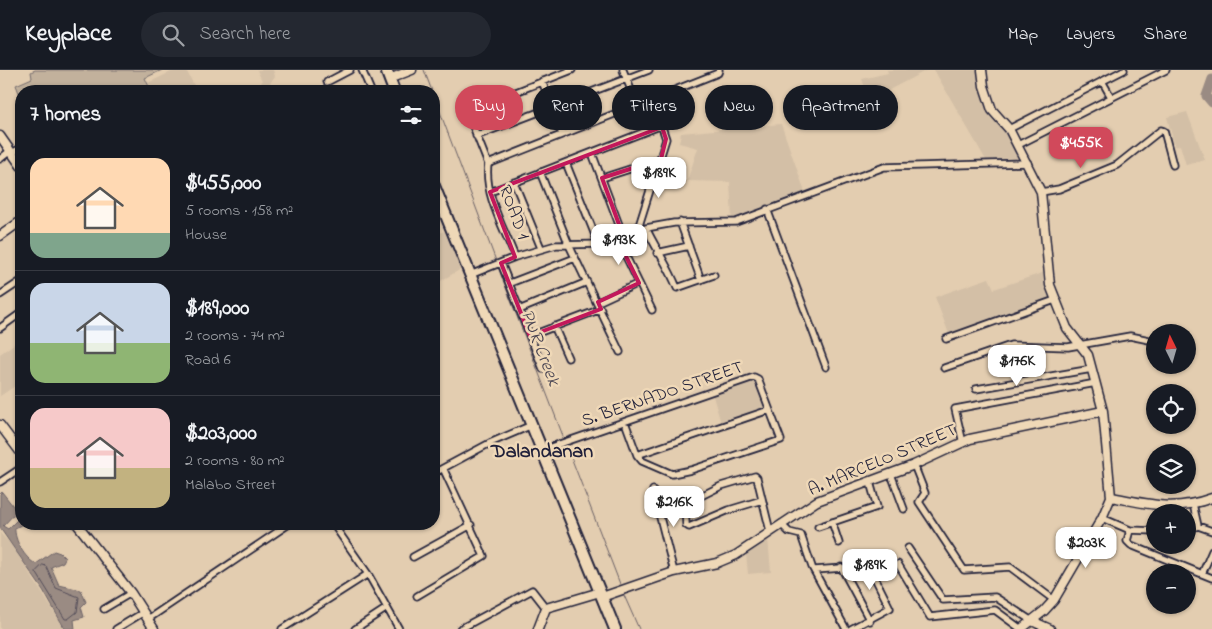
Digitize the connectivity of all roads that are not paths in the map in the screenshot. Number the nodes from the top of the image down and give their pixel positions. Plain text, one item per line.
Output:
1 (350, 70) edge
2 (362, 70) edge
3 (412, 70) edge
4 (572, 70) edge
5 (623, 70) edge
6 (649, 70) edge
7 (719, 70) edge
8 (982, 70) edge
9 (1124, 70) edge
10 (1166, 70) edge
11 (388, 75) edge
12 (627, 79) junction
13 (542, 81) junction
14 (1102, 81) junction
15 (327, 82) dead end
16 (368, 85) edge
17 (544, 85) edge
18 (629, 85) edge
19 (684, 85) edge
20 (602, 88) edge
21 (1111, 97) junction
22 (533, 114) edge
23 (612, 115) edge
24 (1009, 129) junction
25 (561, 130) edge
26 (650, 130) edge
27 (663, 130) edge
28 (562, 134) junction
29 (0, 136) edge
30 (476, 136) junction
31 (1018, 145) junction
32 (15, 150) edge
33 (11, 152) junction
34 (592, 153) junction
35 (15, 158) edge
36 (0, 159) edge
37 (661, 159) junction
38 (566, 163) junction
39 (1028, 163) junction
40 (488, 164) junction
41 (1173, 165) dead end
42 (540, 172) junction
43 (602, 178) junction
44 (514, 182) junction
45 (490, 192) junction
46 (1041, 192) junction
47 (440, 201) edge
48 (767, 209) junction
49 (680, 222) junction
50 (15, 225) edge
51 (646, 228) junction
52 (637, 232) junction
53 (0, 236) edge
54 (621, 239) junction
55 (569, 245) junction
56 (599, 245) junction
57 (689, 246) junction
58 (541, 248) junction
59 (657, 253) junction
60 (515, 257) junction
61 (575, 258) junction
62 (501, 263) junction
63 (470, 275) junction
64 (714, 275) dead end
65 (701, 280) junction
66 (587, 282) junction
67 (639, 283) junction
68 (510, 284) junction
69 (15, 285) edge
70 (0, 295) edge
71 (1055, 300) junction
72 (598, 302) junction
73 (601, 309) junction
74 (520, 310) junction
75 (652, 310) dead end
76 (15, 317) edge
77 (554, 326) junction
78 (0, 328) edge
79 (530, 336) junction
80 (946, 339) dead end
81 (1146, 339) edge
82 (1081, 346) junction
83 (620, 352) dead end
84 (568, 358) dead end
85 (826, 367) dead end
86 (944, 368) dead end
87 (543, 369) dead end
88 (1092, 369) junction
89 (1096, 383) junction
90 (976, 389) dead end
91 (769, 410) junction
92 (1103, 411) junction
93 (626, 422) junction
94 (0, 425) edge
95 (532, 425) junction
96 (962, 443) junction
97 (15, 445) edge
98 (542, 450) junction
99 (637, 455) junction
100 (914, 465) junction
101 (443, 468) junction
102 (440, 470) edge
103 (15, 472) edge
104 (891, 474) junction
105 (0, 482) edge
106 (870, 482) junction
107 (653, 490) dead end
108 (1111, 497) junction
109 (1212, 498) edge
110 (762, 500) junction
111 (1154, 504) edge
112 (1193, 504) edge
113 (904, 509) dead end
114 (1196, 517) edge
115 (1102, 518) junction
116 (832, 522) junction
117 (782, 524) junction
118 (471, 525) junction
119 (1198, 526) joint
120 (818, 527) dead end
121 (82, 530) edge
122 (280, 530) edge
123 (337, 530) edge
124 (1130, 530) junction
125 (1146, 531) edge
126 (1212, 531) edge
127 (770, 532) junction
128 (839, 543) dead end
129 (908, 548) dead end
130 (1211, 554) edge
131 (413, 557) dead end
132 (898, 564) dead end
133 (841, 567) junction
134 (815, 570) junction
135 (674, 572) junction
136 (368, 574) junction
137 (1202, 574) junction
138 (1212, 578) edge
139 (131, 593) junction
140 (601, 595) junction
141 (418, 596) dead end
142 (1054, 600) junction
143 (387, 608) junction
144 (546, 608) junction
145 (104, 609) dead end
146 (146, 615) junction
147 (870, 621) junction
148 (1032, 621) junction
149 (116, 629) edge
150 (154, 629) edge
151 (282, 629) edge
152 (355, 629) edge
153 (399, 629) edge
154 (460, 629) edge
155 (539, 629) edge
156 (615, 629) edge
157 (846, 629) edge
158 (851, 629) edge
159 (1021, 629) edge
160 (1050, 629) edge

1 - 15 street
2 - 16 street
3 - 11 street
4 - 13 street
5 - 12 street
6 - 12 street
7 - 19 street
8 - 24 street
9 - 14 street
10 - 21 street
12 - 18 street
12 - 20 street
13 - 17 street
13 - 30 street
14 - 21 street
14 - 24 street
21 - 31 street
22 - 30 street
23 - 28 street
24 - 31 street
25 - 28 street
26 - 34 street
27 - 37 street
28 - 40 street
29 - 33 street
30 - 40 street
31 - 39 street
32 - 33 street
33 - 35 street
33 - 36 street
34 - 38 street
34 - 43 street
37 - 43 street
37 - 52 street
38 - 42 street
38 - 56 street
39 - 46 street
39 - 48 street
40 - 45 street, ROAD 1
41 - 46 street
42 - 44 street
42 - 55 street
43 - 54 street
44 - 45 street
44 - 58 street
45 - 60 street, ROAD 1
46 - 71 street
47 - 63 highway
48 - 49 street
48 - 85 street
49 - 51 street
49 - 57 street
50 - 53 street
51 - 52 street
51 - 59 street
52 - 54 street
54 - 56 street
54 - 67 street
55 - 56 street
55 - 58 street
55 - 61 street
57 - 59 street
57 - 65 street
58 - 60 street
59 - 65 street
60 - 62 street
61 - 66 street
61 - 68 street
62 - 63 street
62 - 68 street
63 - 95 highway
64 - 65 street
66 - 72 street
66 - 74 street
67 - 72 street
67 - 75 street
68 - 74 street
69 - 70 street
71 - 80 street
71 - 82 street
72 - 73 street
73 - 77 street
73 - 83 street
74 - 79 street
76 - 78 street
77 - 79 street
77 - 84 street
79 - 87 street
81 - 82 street
82 - 86 street
82 - 88 street
88 - 89 street
88 - 90 street
89 - 92 street
89 - 96 street
91 - 93 street, S. BERNADO STREET
91 - 99 street
91 - 99 street, S. BERNADO STREET
92 - 96 street, A. MARCELO STREET
92 - 108 street
93 - 98 street, S. BERNADO STREET
93 - 99 street
94 - 97 street
95 - 98 highway
95 - 101 street
96 - 100 street, A. MARCELO STREET
98 - 140 highway
100 - 104 street, A. MARCELO STREET
100 - 142 street
101 - 102 street
101 - 118 street
103 - 105 street
104 - 106 street, A. MARCELO STREET
104 - 113 street
106 - 116 street
106 - 117 street, A. MARCELO STREET
107 - 135 street
108 - 111 street
108 - 115 street
109 - 112 street
110 - 110 street
110 - 127 street
114 - 119 street
115 - 124 street
115 - 142 street
116 - 120 street
116 - 128 street
117 - 127 street, A. MARCELO STREET
117 - 134 street
118 - 131 street
118 - 141 street
119 - 126 street
121 - 139 street
122 - 146 street
123 - 136 street
124 - 125 street
124 - 137 street
127 - 135 street, A. MARCELO STREET
129 - 148 street
130 - 137 street
132 - 159 street
133 - 134 street
133 - 147 street
133 - 147 street
134 - 157 street
135 - 140 street, A. MARCELO STREET
136 - 143 street
136 - 151 street
137 - 138 street
139 - 145 street
139 - 146 street
140 - 144 street, A. MARCELO STREET
140 - 156 highway
142 - 148 street
143 - 152 street
143 - 153 street
144 - 154 street
144 - 155 street
146 - 149 street
146 - 150 street
147 - 158 street
148 - 159 street
148 - 160 street

